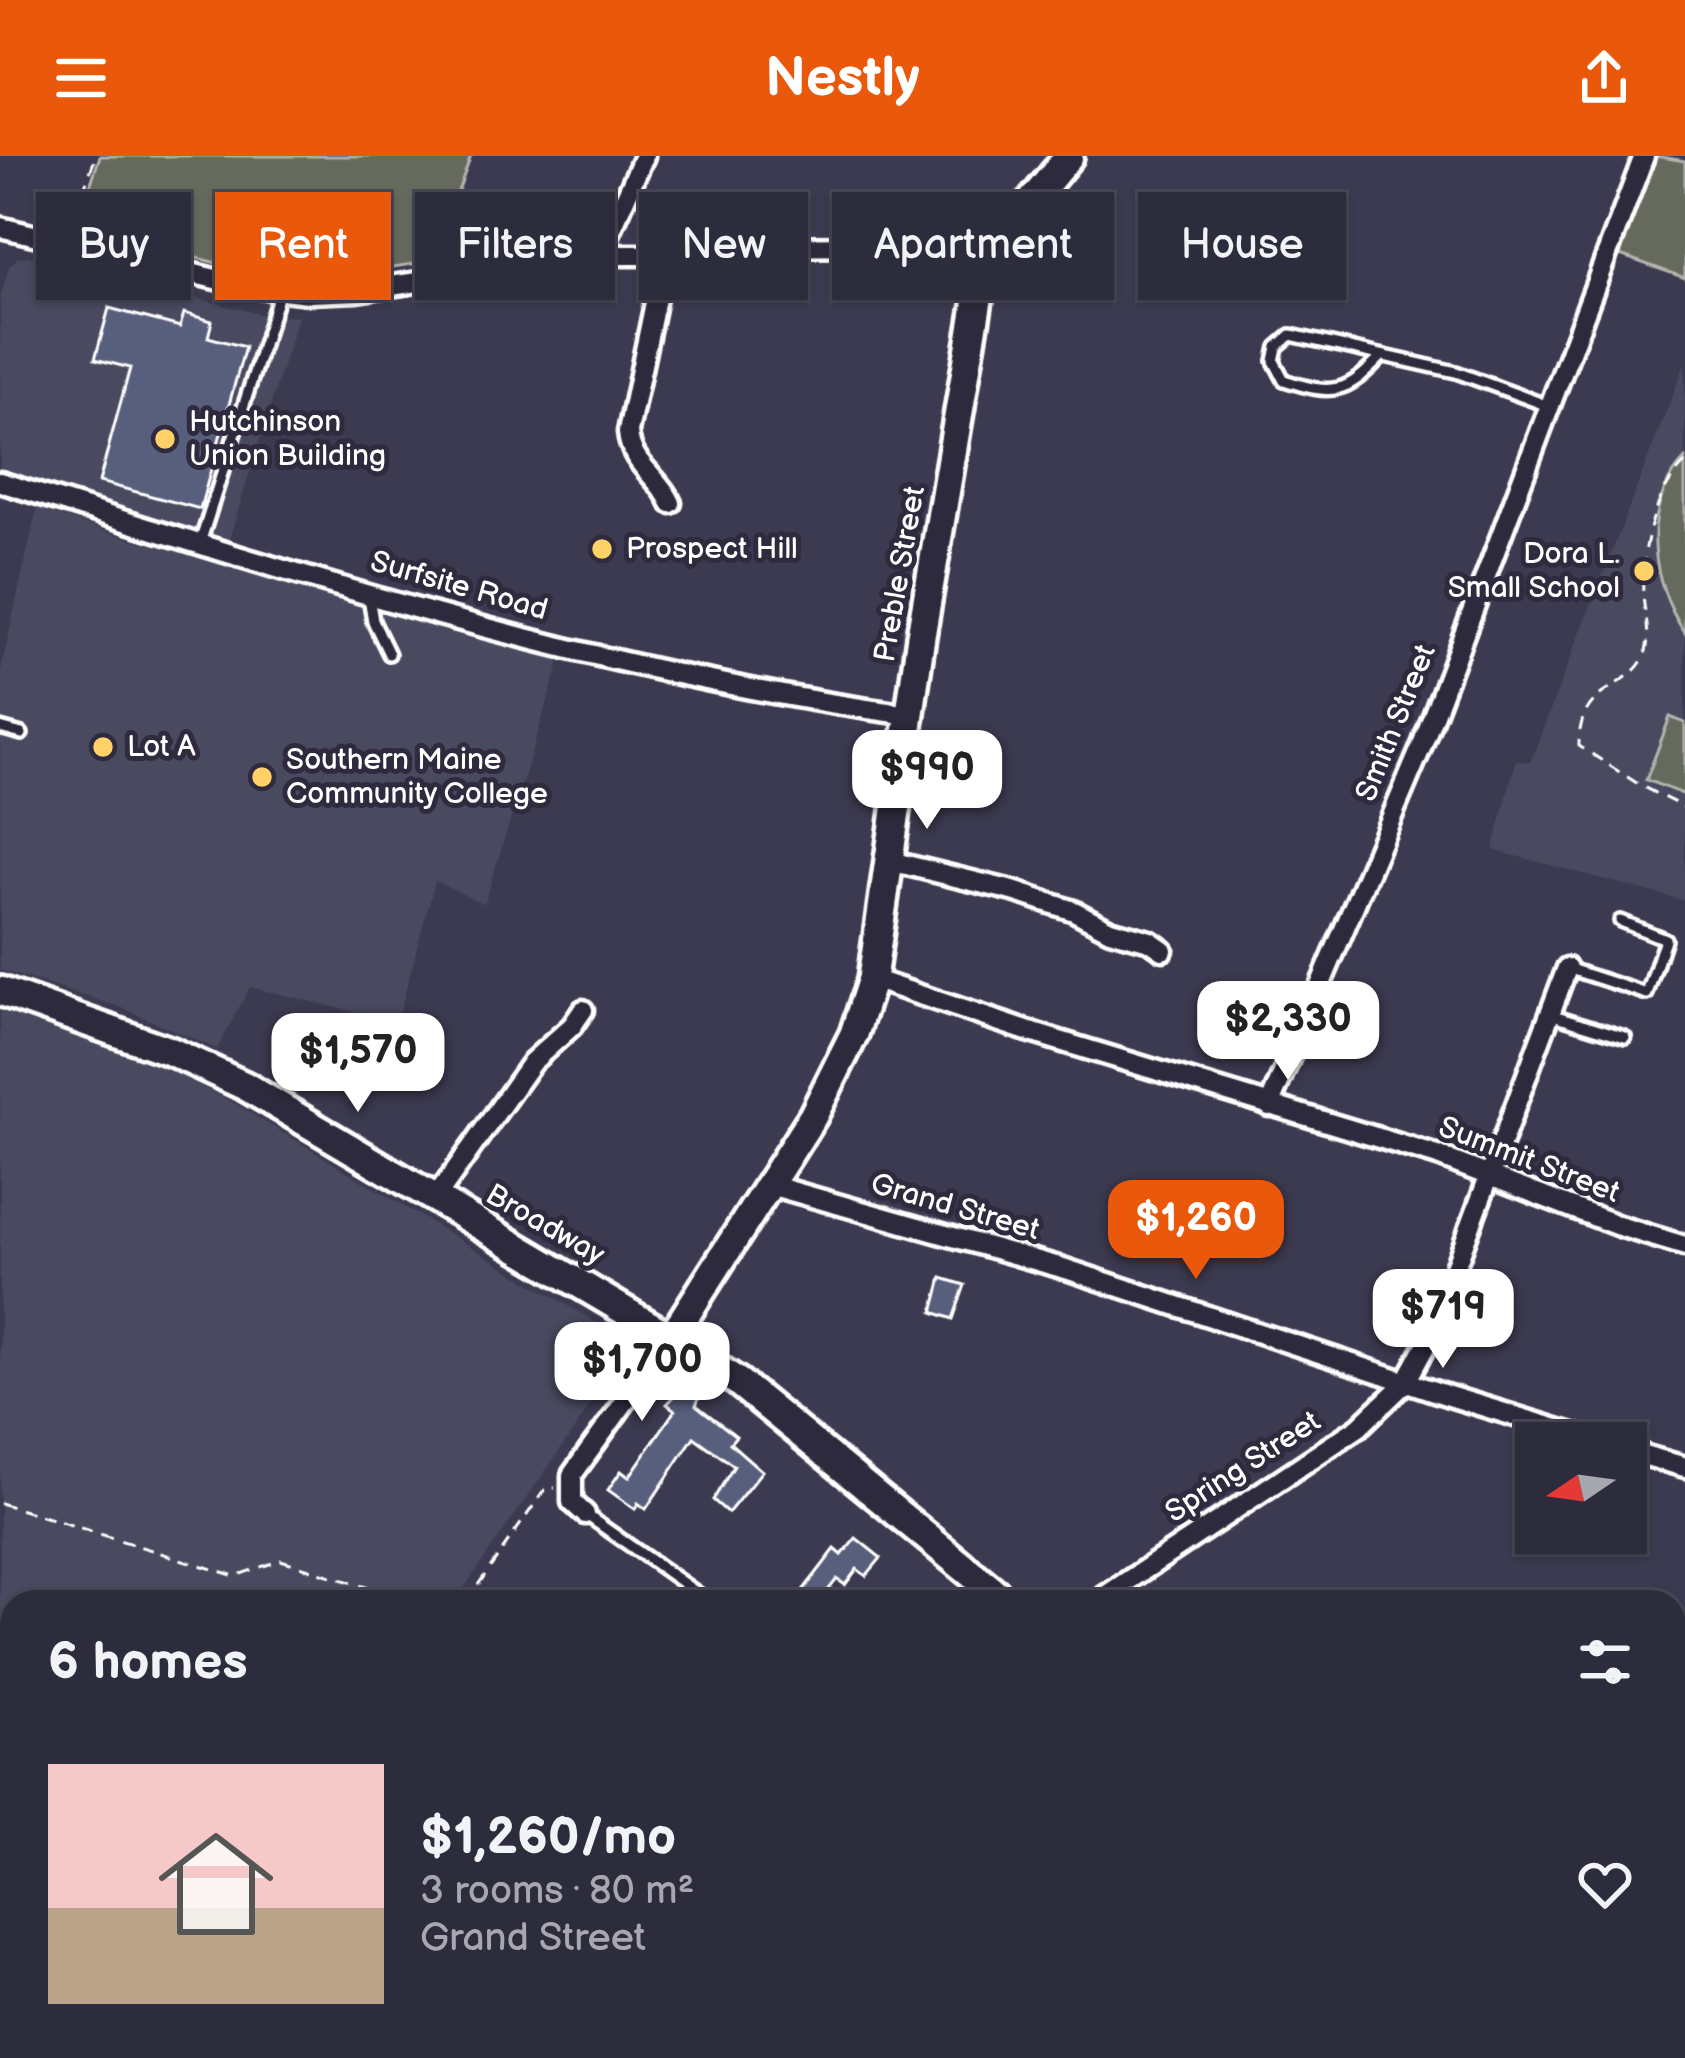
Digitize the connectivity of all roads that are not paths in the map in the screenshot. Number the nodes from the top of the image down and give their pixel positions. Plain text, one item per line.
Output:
1 (644, 156) edge
2 (1070, 156) edge
3 (1644, 156) edge
4 (1037, 192) edge
5 (615, 222) edge
6 (3, 228) edge
7 (0, 250) edge
8 (215, 279) edge
9 (277, 300) edge
10 (656, 300) edge
11 (978, 300) edge
12 (1382, 356) junction
13 (1551, 407) junction
14 (0, 482) edge
15 (671, 503) dead end
16 (200, 543) junction
17 (368, 592) junction
18 (389, 654) dead end
19 (910, 715) junction
20 (0, 728) edge
21 (22, 734) dead end
22 (890, 861) junction
23 (1620, 922) dead end
24 (1163, 950) dead end
25 (1567, 968) joint
26 (872, 979) junction
27 (0, 991) edge
28 (583, 1010) dead end
29 (1550, 1014) junction
30 (1625, 1037) dead end
31 (1269, 1106) junction
32 (1488, 1175) junction
33 (770, 1185) junction
34 (435, 1199) junction
35 (1685, 1246) edge
36 (671, 1338) junction
37 (1406, 1382) junction
38 (1535, 1422) edge
39 (1647, 1456) edge
40 (1685, 1467) edge
41 (585, 1514) joint
42 (693, 1590) edge
43 (991, 1590) edge
44 (1114, 1590) edge

1 - 5 street
2 - 4 street, Preble Street
3 - 13 street, Smith Street
6 - 7 street
6 - 8 street
9 - 16 lane
10 - 15 street
11 - 19 street, Preble Street
12 - 12 lane
12 - 13 lane
13 - 31 street, Smith Street
14 - 16 street, Surfsite Road
16 - 17 street, Surfsite Road
17 - 18 lane
17 - 19 street, Surfsite Road
19 - 22 street, Preble Street
20 - 21 lane
22 - 24 street
22 - 26 street, Preble Street
23 - 25 lane
25 - 29 street, Spring Street
26 - 31 street, Summit Street
26 - 33 street, Preble Street
27 - 34 street, Broadway
28 - 34 street
29 - 30 lane
29 - 32 street, Spring Street
31 - 32 street, Summit Street
32 - 35 street, Summit Street
32 - 37 street, Spring Street
33 - 36 street, Preble Street
33 - 37 street, Grand Street
34 - 36 street, Broadway
36 - 41 street
36 - 43 street, Broadway
37 - 38 street, Grand Street
37 - 44 street, Spring Street
39 - 40 street
41 - 42 lane

